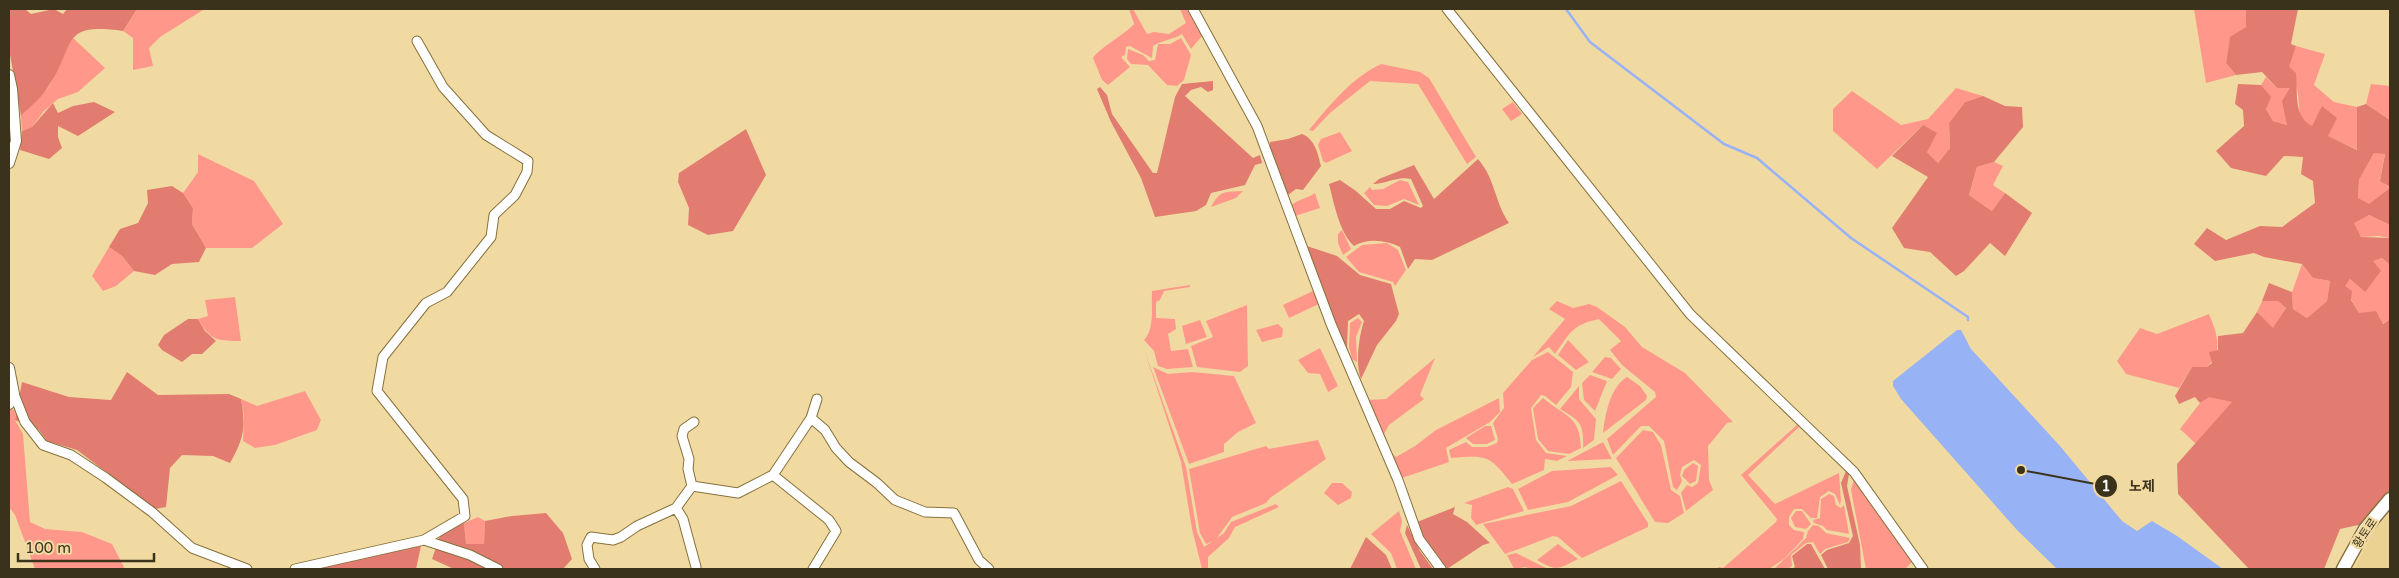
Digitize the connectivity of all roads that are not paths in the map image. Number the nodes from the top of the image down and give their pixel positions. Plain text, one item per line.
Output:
1 (1194, 9) edge
2 (1446, 9) edge
3 (417, 41) dead end
4 (9, 75) edge
5 (9, 162) edge
6 (9, 368) edge
7 (14, 394) junction
8 (816, 400) dead end
9 (9, 404) edge
10 (811, 418) junction
11 (694, 422) dead end
12 (773, 475) junction
13 (692, 486) junction
14 (2390, 499) edge
15 (676, 508) junction
16 (424, 540) junction
17 (696, 567) dead end
18 (247, 569) edge
19 (295, 569) edge
20 (498, 569) edge
21 (595, 569) edge
22 (813, 569) edge
23 (989, 569) edge
24 (1441, 569) edge
25 (1923, 569) edge
26 (2343, 569) edge

1 - 24 street
2 - 25 street
3 - 16 street
4 - 5 street
6 - 7 street
7 - 9 street
7 - 18 street
8 - 10 street
10 - 12 street
10 - 23 street
11 - 13 street
12 - 13 street
12 - 22 street
13 - 15 street
14 - 26 main road, 황토로
15 - 17 street
15 - 21 street
16 - 19 street
16 - 20 street

